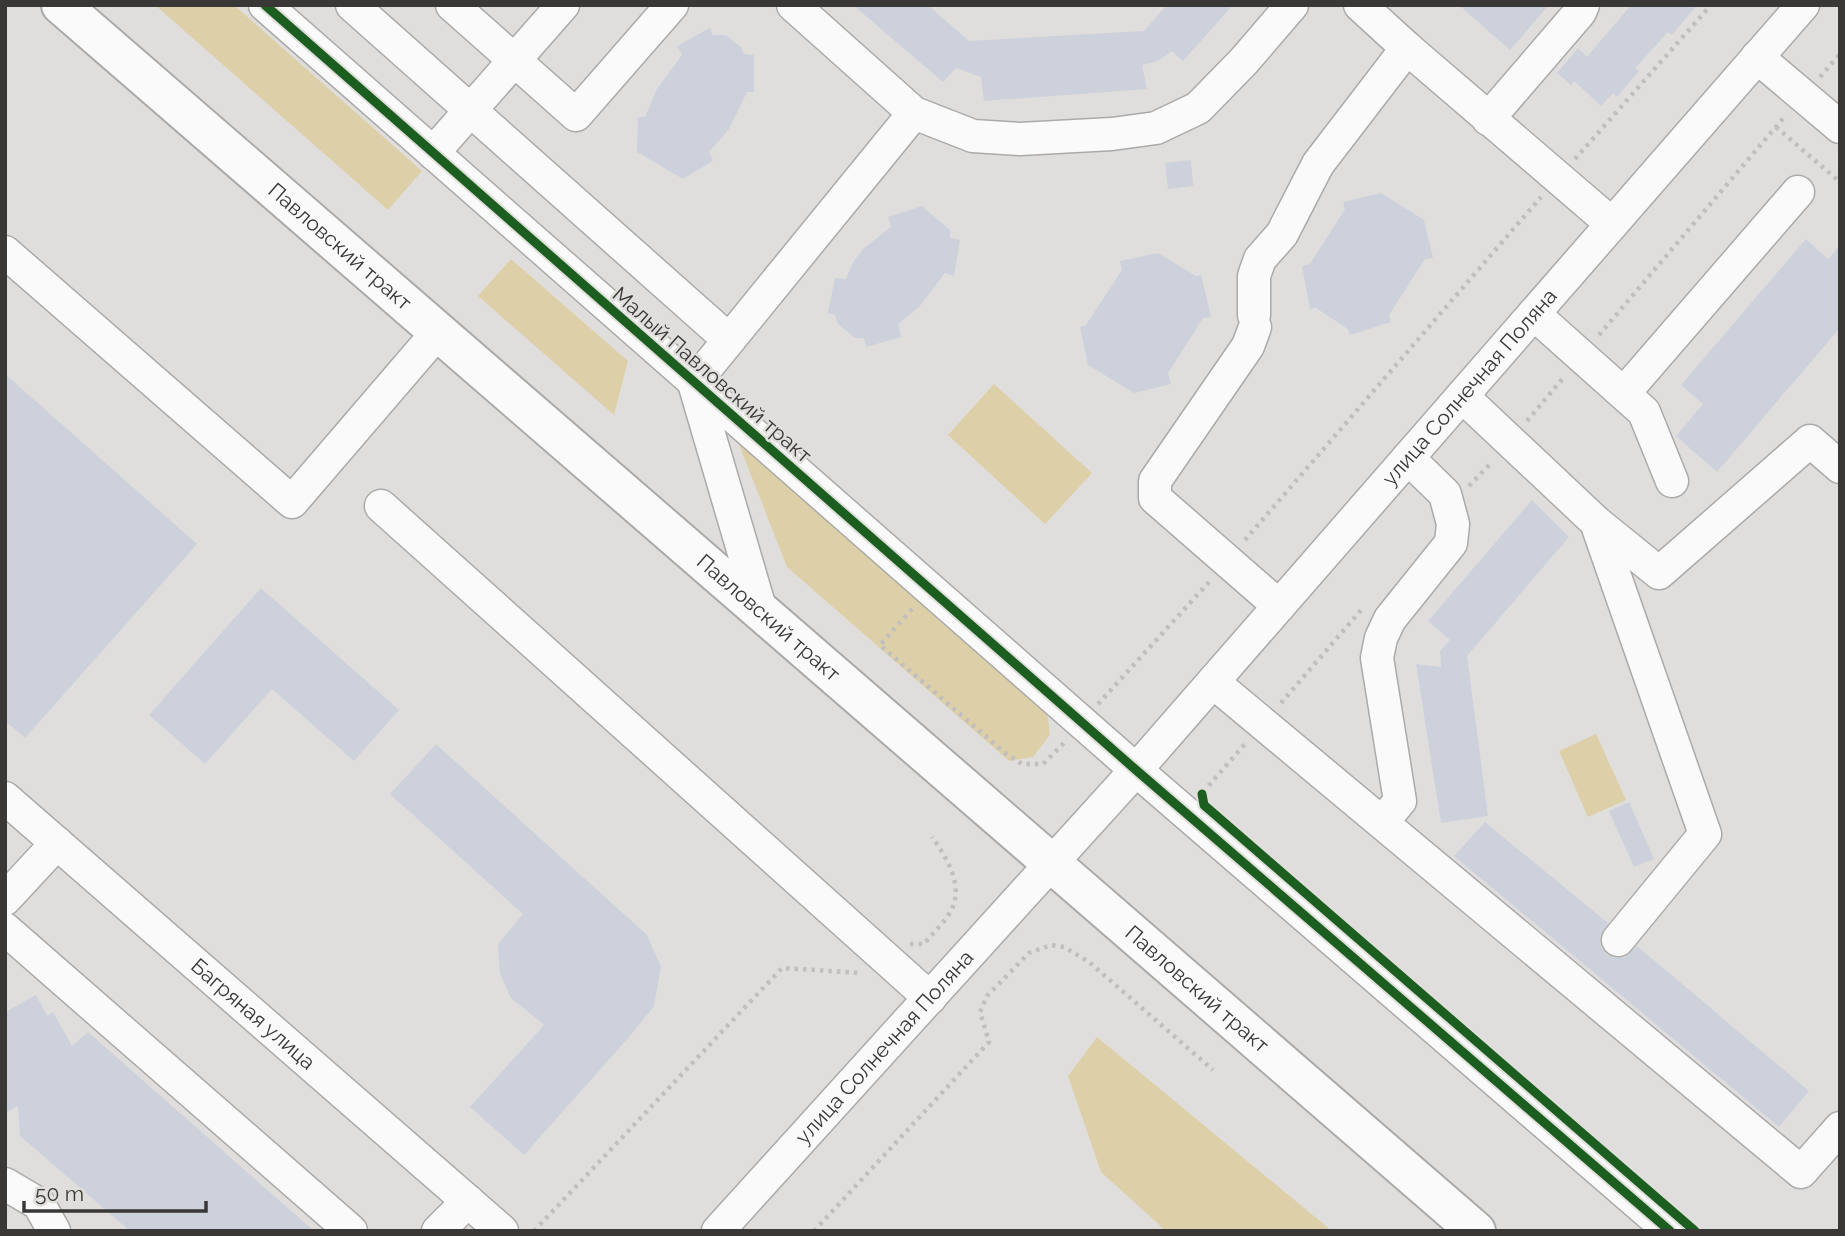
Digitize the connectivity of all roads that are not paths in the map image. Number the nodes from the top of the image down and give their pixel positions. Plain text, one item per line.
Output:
1 (61, 5) edge
2 (265, 5) edge
3 (352, 5) edge
4 (452, 5) edge
5 (564, 5) edge
6 (671, 5) edge
7 (793, 5) edge
8 (1292, 5) edge
9 (1360, 5) edge
10 (1583, 5) edge
11 (1803, 5) edge
12 (1407, 48) junction
13 (1758, 57) junction
14 (514, 61) junction
15 (471, 110) junction
16 (914, 113) junction
17 (1488, 119) junction
18 (1840, 127) edge
19 (433, 153) junction
20 (1798, 192) dead end
21 (1612, 224) junction
22 (5, 252) edge
23 (1534, 314) junction
24 (437, 333) junction
25 (729, 340) junction
26 (694, 383) junction
27 (1623, 393) junction
28 (1462, 396) junction
29 (1408, 458) junction
30 (1840, 467) edge
31 (1672, 481) dead end
32 (381, 506) dead end
33 (1596, 522) junction
34 (1279, 606) junction
35 (760, 608) junction
36 (1213, 681) junction
37 (1136, 769) junction
38 (5, 798) edge
39 (1383, 821) junction
40 (57, 843) junction
41 (1052, 863) junction
42 (5, 899) edge
43 (5, 929) edge
44 (1618, 940) dead end
45 (930, 998) junction
46 (1840, 1128) edge
47 (5, 1184) edge
48 (468, 1201) junction
49 (54, 1231) edge
50 (351, 1231) edge
51 (438, 1231) edge
52 (502, 1231) edge
53 (718, 1231) edge
54 (1476, 1231) edge
55 (1670, 1231) edge

1 - 24 main road, Павловский тракт
2 - 19 street, Малый Павловский тракт
3 - 15 street
4 - 14 street
5 - 14 street
6 - 14 street
7 - 16 street
8 - 16 street
9 - 12 street
10 - 17 street
11 - 13 street, улица Солнечная Поляна
12 - 17 street
12 - 34 street
13 - 18 street
13 - 21 street, улица Солнечная Поляна
14 - 15 street
15 - 19 street
15 - 25 street
16 - 25 street
17 - 21 street
19 - 26 street, Малый Павловский тракт
20 - 27 street
21 - 23 street, улица Солнечная Поляна
22 - 24 street
23 - 27 street
23 - 28 street, улица Солнечная Поляна
24 - 35 main road, Павловский тракт
25 - 26 street
26 - 35 street
26 - 37 street, Малый Павловский тракт
27 - 31 street
28 - 29 street, улица Солнечная Поляна
28 - 33 street
29 - 34 street, улица Солнечная Поляна
29 - 39 street
30 - 33 street
32 - 45 street
33 - 44 street
34 - 36 street, улица Солнечная Поляна
35 - 41 main road, Павловский тракт
36 - 37 street, улица Солнечная Поляна
36 - 39 street
37 - 41 street, улица Солнечная Поляна
37 - 55 street
38 - 40 street, Багряная улица
39 - 46 street
40 - 42 street
40 - 48 street, Багряная улица
41 - 45 street, улица Солнечная Поляна
41 - 54 main road, Павловский тракт
43 - 50 street
45 - 53 street, улица Солнечная Поляна
47 - 49 street
48 - 51 street
48 - 52 street, Багряная улица

